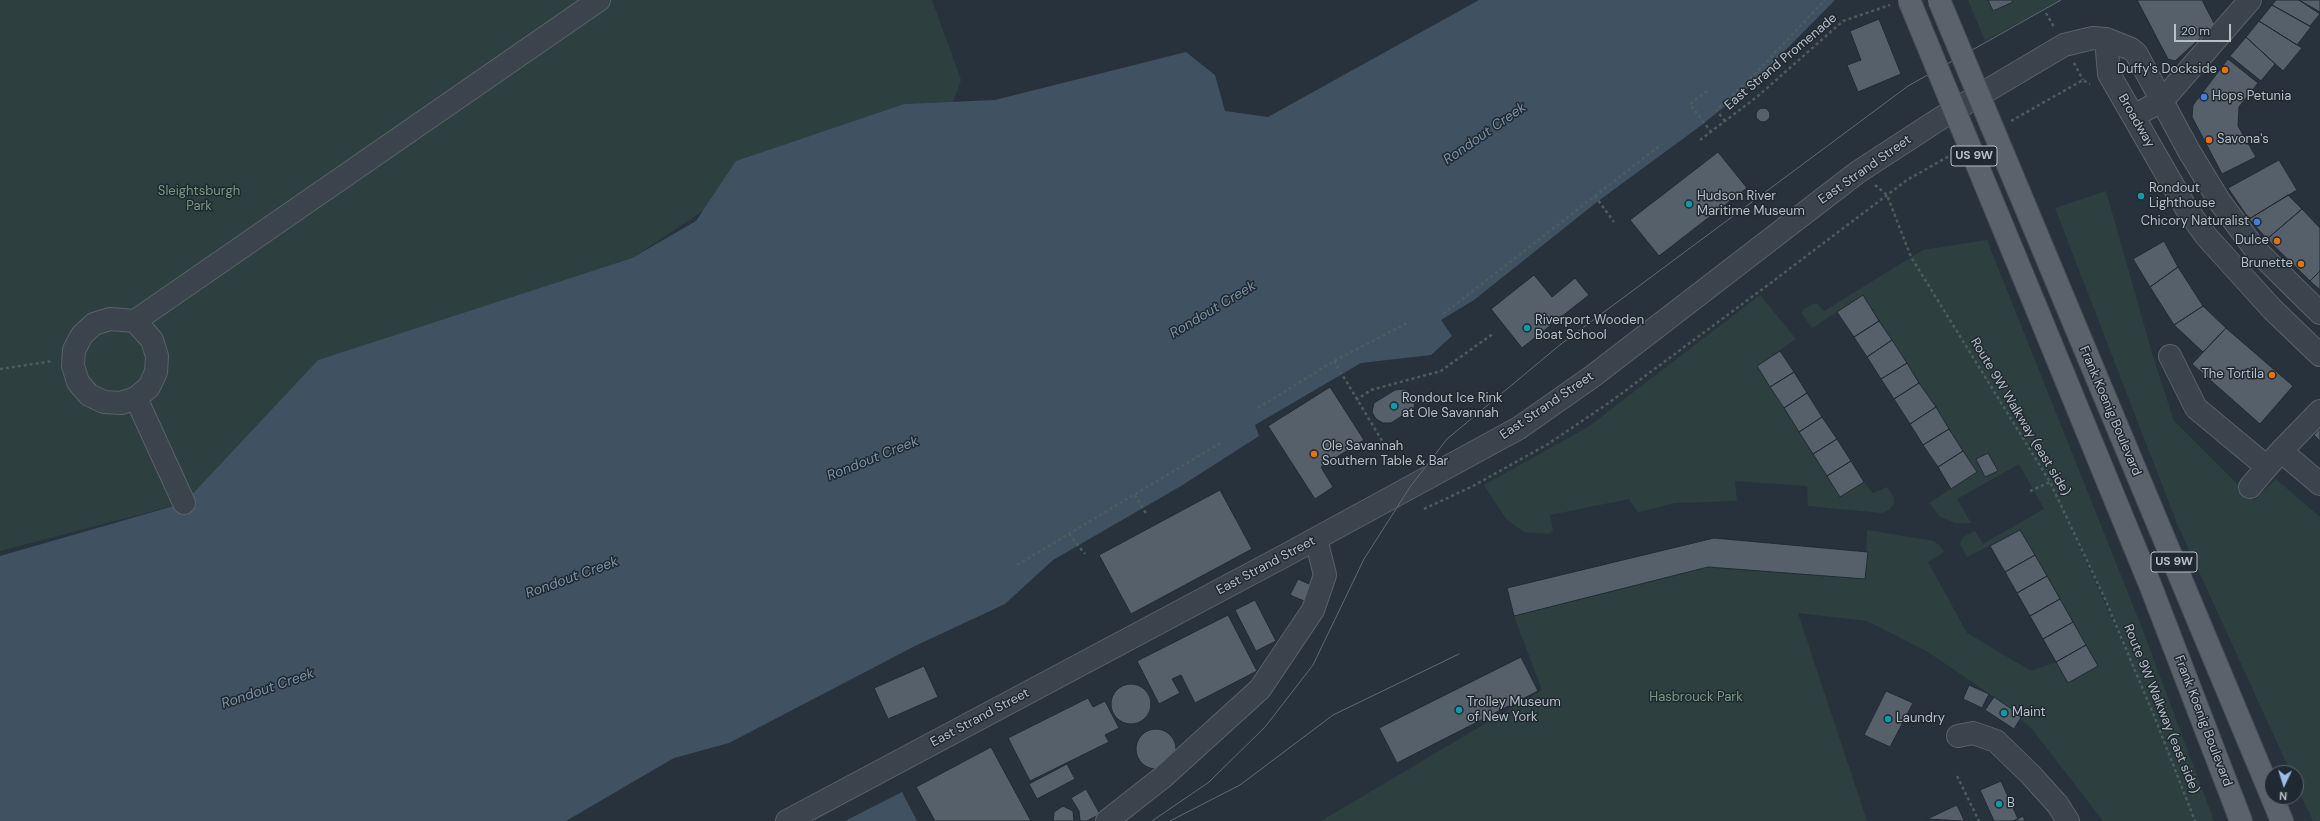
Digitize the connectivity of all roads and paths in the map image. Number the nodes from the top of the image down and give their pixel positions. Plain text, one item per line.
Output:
1 (599, 0) edge
2 (1825, 0) edge
3 (1939, 0) edge
4 (2250, 0) edge
5 (1902, 1) edge
6 (2106, 40) junction
7 (2096, 86) dead end
8 (1707, 91) dead end
9 (2162, 101) junction
10 (2133, 116) junction
11 (1725, 121) junction
12 (2009, 122) dead end
13 (1711, 132) junction
14 (1700, 140) dead end
15 (1662, 144) dead end
16 (1955, 153) dead end
17 (1858, 172) junction
18 (1887, 195) junction
19 (1595, 196) junction
20 (1614, 222) dead end
21 (2320, 313) edge
22 (1443, 314) dead end
23 (135, 321) junction
24 (1409, 322) dead end
25 (1494, 333) dead end
26 (2320, 355) edge
27 (2170, 356) dead end
28 (74, 358) junction
29 (1334, 361) junction
30 (0, 369) edge
31 (136, 398) junction
32 (1356, 400) junction
33 (1258, 408) dead end
34 (2320, 411) edge
35 (1222, 442) dead end
36 (1387, 449) dead end
37 (2274, 459) junction
38 (2050, 482) junction
39 (2320, 484) edge
40 (2250, 487) dead end
41 (2030, 491) dead end
42 (1135, 495) junction
43 (184, 503) dead end
44 (1424, 509) dead end
45 (1147, 515) dead end
46 (1069, 534) junction
47 (1316, 539) junction
48 (1085, 554) dead end
49 (1017, 565) dead end
50 (1958, 736) dead end
51 (1957, 776) dead end
52 (787, 821) edge
53 (1107, 821) edge
54 (1979, 821) edge
55 (2068, 821) edge
56 (2195, 821) edge
57 (2241, 821) edge
58 (2282, 821) edge

1 - 23 street
2 - 11 path
3 - 58 main road, Frank Koenig Boulevard / US 9W, bridge
4 - 9 street
5 - 11 path, East Strand Promenade
5 - 57 main road, Frank Koenig Boulevard / US 9W, bridge
6 - 9 street
6 - 10 street, Broadway
6 - 17 street, East Strand Street
7 - 12 path
8 - 13 path
9 - 10 street
9 - 21 street
10 - 26 street, Broadway
11 - 13 path, East Strand Promenade
13 - 14 path, East Strand Promenade
15 - 19 path
16 - 18 path
17 - 18 path
17 - 47 street, East Strand Street
18 - 38 path, Route 9W Walkway (east side)
18 - 44 path
19 - 20 path
19 - 22 path
23 - 28 street
23 - 31 street
24 - 29 path
25 - 32 path
27 - 37 street
28 - 30 path
28 - 31 street
29 - 32 path
29 - 33 path
31 - 43 street
32 - 36 path
34 - 37 street
35 - 42 path
37 - 39 street
37 - 40 street
38 - 41 path
38 - 56 path, Route 9W Walkway (east side)
42 - 45 path
42 - 46 path
46 - 48 path
46 - 49 path
47 - 52 street, East Strand Street
47 - 53 street
50 - 55 street
51 - 54 path

